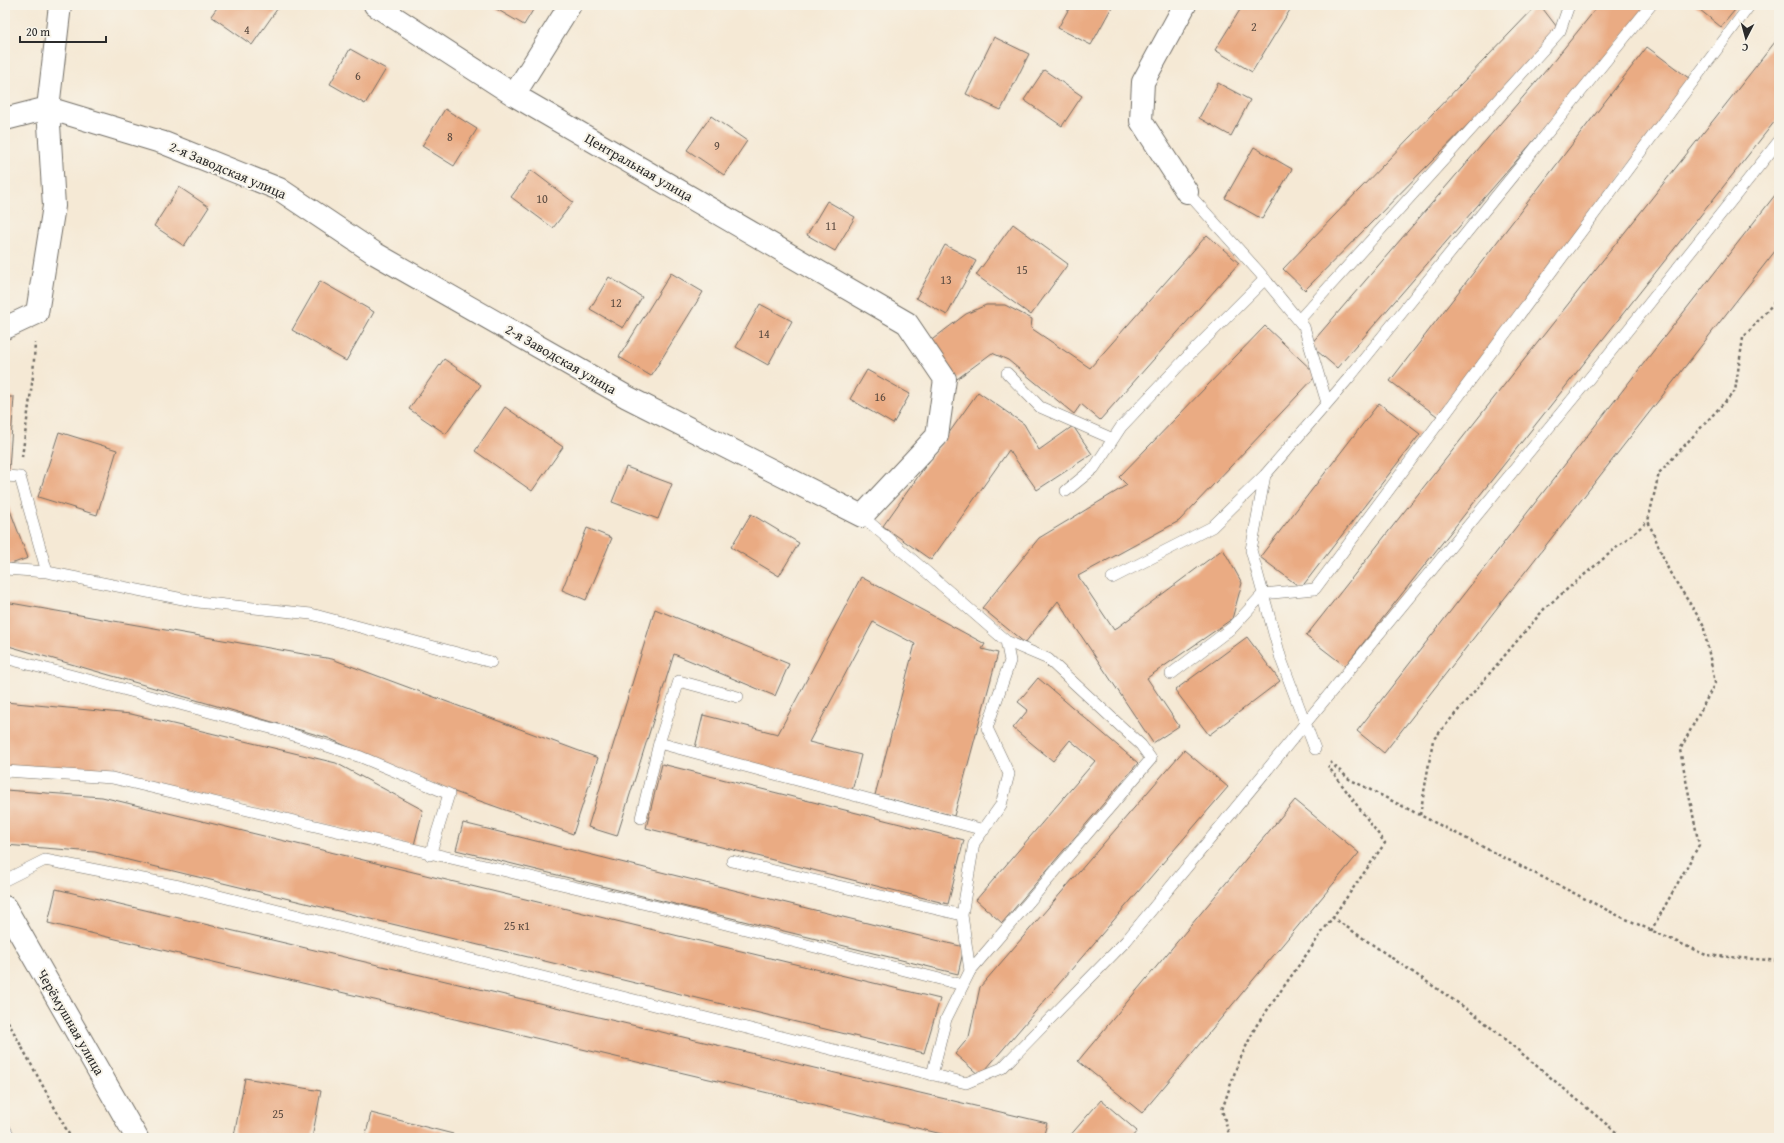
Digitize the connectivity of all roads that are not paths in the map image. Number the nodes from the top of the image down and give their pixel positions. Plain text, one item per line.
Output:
1 (60, 5) edge
2 (375, 5) edge
3 (570, 5) edge
4 (1185, 5) edge
5 (1569, 5) edge
6 (1651, 5) edge
7 (1750, 5) edge
8 (514, 95) junction
9 (48, 108) junction
10 (5, 120) edge
11 (1779, 141) edge
12 (1187, 192) joint
13 (1264, 279) junction
14 (1299, 320) junction
15 (5, 328) edge
16 (1007, 373) dead end
17 (1327, 403) junction
18 (1113, 439) junction
19 (1265, 475) junction
20 (5, 476) edge
21 (1066, 491) dead end
22 (862, 516) junction
23 (5, 569) edge
24 (47, 572) junction
25 (1112, 578) dead end
26 (1263, 594) junction
27 (1006, 641) junction
28 (5, 658) edge
29 (491, 662) dead end
30 (1171, 674) dead end
31 (738, 697) dead end
32 (1306, 724) junction
33 (659, 743) junction
34 (1315, 749) road end
35 (5, 771) edge
36 (641, 818) dead end
37 (984, 830) junction
38 (430, 855) junction
39 (732, 861) dead end
40 (5, 880) edge
41 (5, 907) edge
42 (962, 915) junction
43 (970, 971) junction
44 (963, 985) junction
45 (932, 1075) junction
46 (5, 1129) edge
47 (10, 1138) edge
48 (136, 1138) edge

1 - 9 street
2 - 8 street, Центральная улица
3 - 8 street
4 - 12 street
5 - 14 lane
6 - 17 lane
7 - 26 lane
8 - 22 street, Центральная улица
9 - 10 street
9 - 15 street
9 - 22 street, 2-я Заводская улица
11 - 32 lane
12 - 13 lane
13 - 14 lane
13 - 18 lane
14 - 17 lane
16 - 18 lane
17 - 19 lane
18 - 21 lane
19 - 25 lane
19 - 26 lane
20 - 24 lane
22 - 27 lane
23 - 24 lane
24 - 29 lane
26 - 30 lane
26 - 32 lane
27 - 37 lane
27 - 43 lane
28 - 38 lane
31 - 33 lane
32 - 34 lane
32 - 45 lane
33 - 36 lane
33 - 37 lane
35 - 38 lane
37 - 42 lane
38 - 44 lane
39 - 42 lane
40 - 45 lane
41 - 48 street, Черёмушная улица
42 - 43 lane
43 - 44 lane
44 - 45 lane
46 - 47 lane

